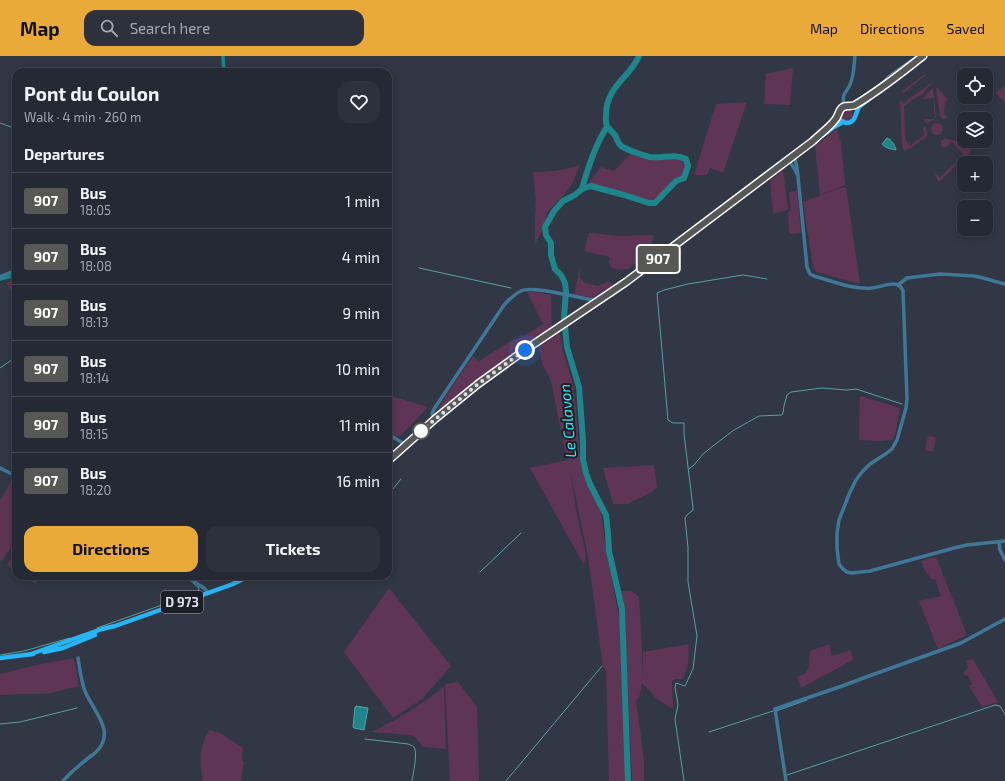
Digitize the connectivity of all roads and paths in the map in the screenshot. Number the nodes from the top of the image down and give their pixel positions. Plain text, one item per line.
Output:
1 (855, 56) edge
2 (923, 56) edge
3 (885, 85) junction
4 (847, 107) junction
5 (856, 114) junction
6 (839, 116) junction
7 (843, 122) junction
8 (813, 141) junction
9 (794, 156) junction
10 (788, 160) junction
11 (798, 176) junction
12 (12, 272) edge
13 (0, 277) edge
14 (898, 284) junction
15 (1005, 284) edge
16 (598, 302) junction
17 (435, 419) junction
18 (392, 436) edge
19 (406, 445) junction
20 (392, 457) edge
21 (0, 468) edge
22 (12, 474) edge
23 (1005, 541) edge
24 (999, 542) junction
25 (1005, 560) edge
26 (191, 580) edge
27 (241, 580) edge
28 (208, 593) junction
29 (1005, 619) edge
30 (0, 658) edge
31 (78, 658) dead end
32 (63, 781) edge
33 (786, 781) edge

1 - 4 street
2 - 3 main road
3 - 4 main road
3 - 5 main road
4 - 5 main road
4 - 6 main road
5 - 7 main road
6 - 7 main road
6 - 8 main road
7 - 8 main road
8 - 9 main road
9 - 10 main road
9 - 11 street
10 - 11 street
10 - 16 main road
11 - 14 street
12 - 13 street
14 - 15 street
14 - 24 street
16 - 17 main road
16 - 17 street
17 - 19 main road
18 - 19 street
19 - 20 main road
21 - 22 street
23 - 24 street
24 - 25 street
26 - 28 street
27 - 28 main road, D 973
28 - 30 main road, D 973
29 - 33 street
31 - 32 street

